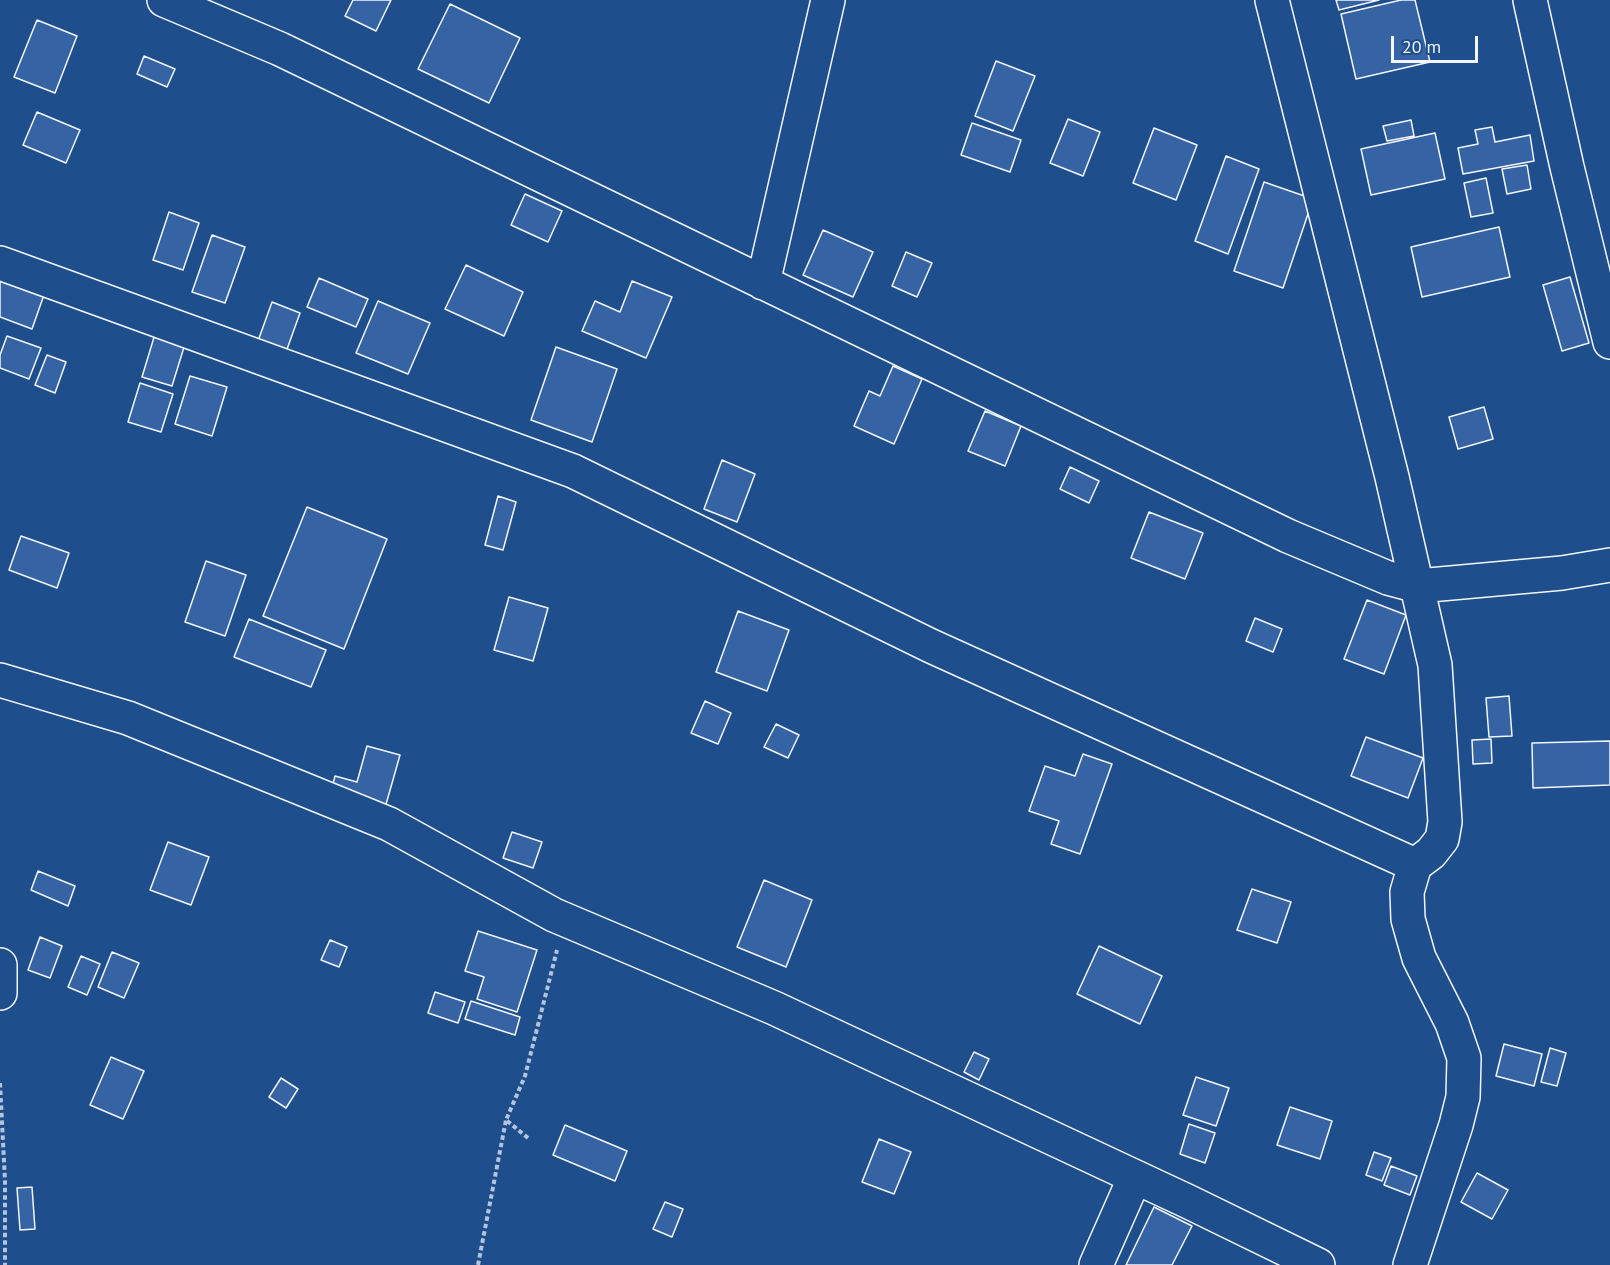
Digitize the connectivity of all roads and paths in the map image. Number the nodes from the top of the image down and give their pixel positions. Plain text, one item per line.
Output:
1 (164, 0) edge
2 (828, 0) edge
3 (1272, 0) edge
4 (1530, 0) edge
5 (0, 263) edge
6 (763, 283) junction
7 (1610, 342) edge
8 (1610, 565) edge
9 (1418, 586) junction
10 (0, 680) edge
11 (1415, 865) junction
12 (554, 915) junction
13 (0, 965) edge
14 (0, 993) edge
15 (0, 1083) edge
16 (506, 1120) junction
17 (528, 1138) dead end
18 (1135, 1177) junction
19 (5, 1265) edge
20 (478, 1265) edge
21 (1096, 1265) edge
22 (1318, 1265) edge
23 (1410, 1265) edge

1 - 6 street
2 - 6 street
3 - 9 street
4 - 7 street
5 - 11 street
6 - 9 street
8 - 9 street
9 - 11 street
10 - 12 street
11 - 23 street
12 - 16 path
12 - 18 street
13 - 14 street
15 - 19 path
16 - 17 path
16 - 20 path
18 - 21 street
18 - 22 street

